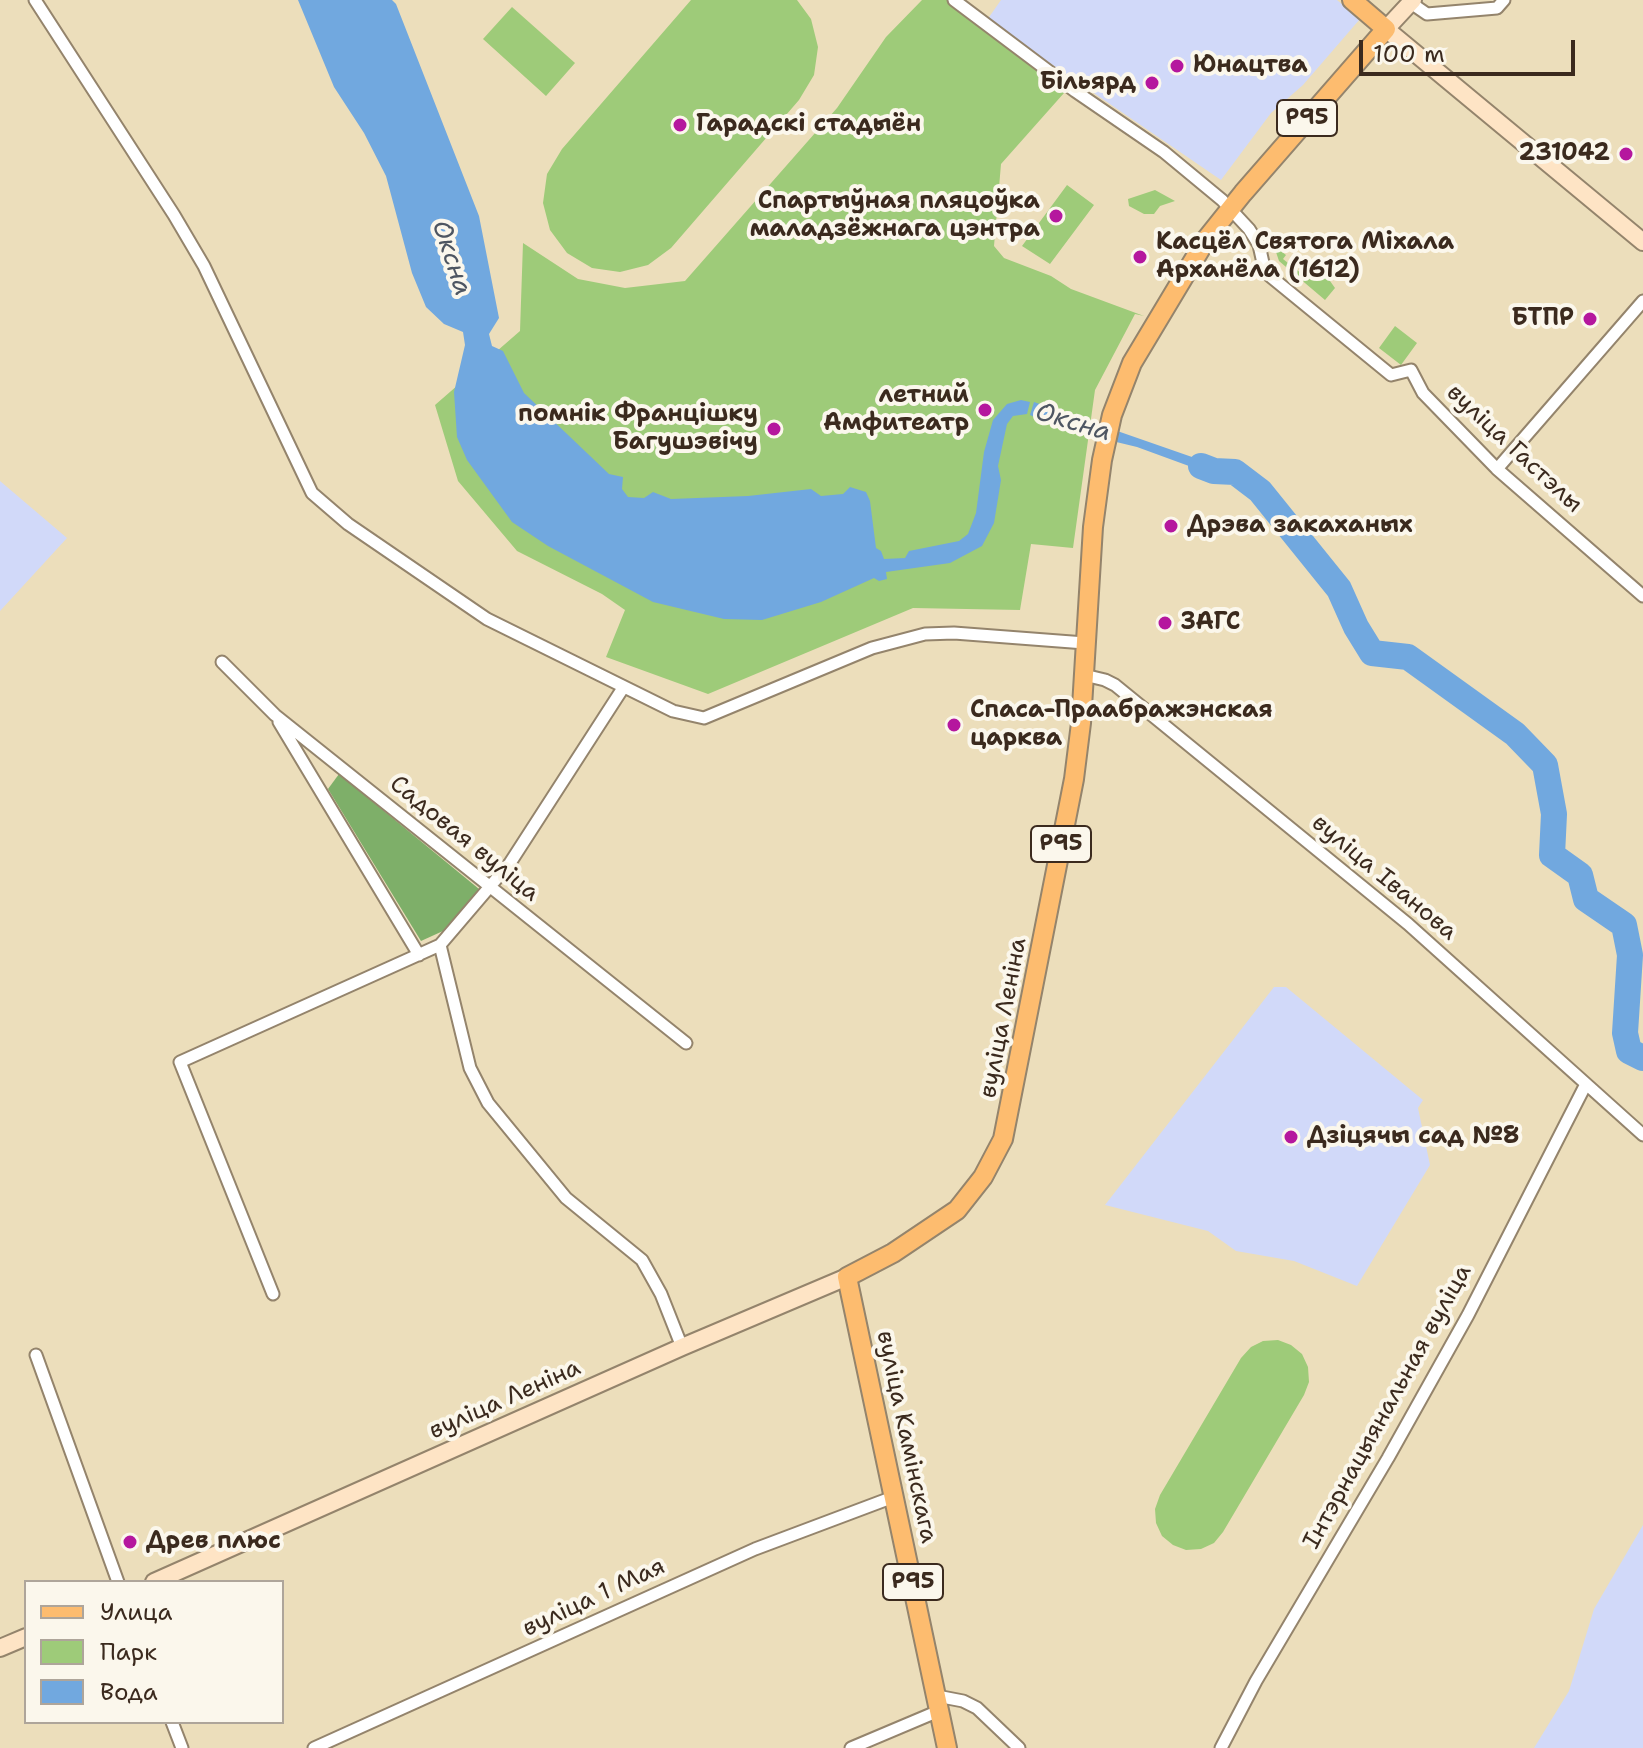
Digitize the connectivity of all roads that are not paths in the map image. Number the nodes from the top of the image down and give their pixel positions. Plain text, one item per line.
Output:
1 (35, 0) edge
2 (954, 0) edge
3 (1352, 0) edge
4 (1504, 0) edge
5 (1412, 2) edge
6 (1386, 29) junction
7 (1231, 208) junction
8 (1643, 242) edge
9 (1643, 301) edge
10 (1497, 469) junction
11 (1643, 596) edge
12 (1085, 643) junction
13 (222, 662) dead end
14 (1084, 675) junction
15 (623, 688) junction
16 (275, 715) junction
17 (490, 888) junction
18 (440, 945) junction
19 (419, 955) junction
20 (686, 1043) dead end
21 (1586, 1084) junction
22 (1643, 1135) edge
23 (847, 1277) junction
24 (273, 1294) dead end
25 (682, 1347) junction
26 (36, 1355) dead end
27 (896, 1496) junction
28 (117, 1580) edge
29 (158, 1580) edge
30 (24, 1638) edge
31 (0, 1648) edge
32 (939, 1703) junction
33 (173, 1724) edge
34 (182, 1748) edge
35 (314, 1748) edge
36 (851, 1748) edge
37 (947, 1748) edge
38 (1019, 1748) edge
39 (1221, 1748) edge

1 - 15 street
2 - 7 street
3 - 6 main road
4 - 5 street
5 - 6 main road
6 - 7 main road, вуліца Леніна / Р95
6 - 8 main road
7 - 10 street, вуліца Гастэлы
7 - 12 main road, вуліца Леніна / Р95
9 - 10 street
10 - 11 street, вуліца Гастэлы
12 - 14 main road, вуліца Леніна / Р95
12 - 15 street
13 - 16 street, Садовая вуліца
14 - 21 street, вуліца Іванова
14 - 23 main road, вуліца Леніна / Р95
15 - 17 street
16 - 17 street, Садовая вуліца
16 - 19 street
17 - 18 street
17 - 20 street, Садовая вуліца
18 - 19 street
18 - 25 street
19 - 24 street
21 - 22 street, вуліца Іванова
21 - 39 street, Інтэрнацыянальная вуліца
23 - 25 main road, вуліца Леніна
23 - 27 main road, вуліца Камінскага / Р95
25 - 29 main road, вуліца Леніна
26 - 28 street
27 - 32 main road, вуліца Камінскага / Р95
27 - 35 street, вуліца 1 Мая
30 - 31 main road
32 - 36 street
32 - 37 main road, вуліца Камінскага / Р95
32 - 38 street
33 - 34 street

